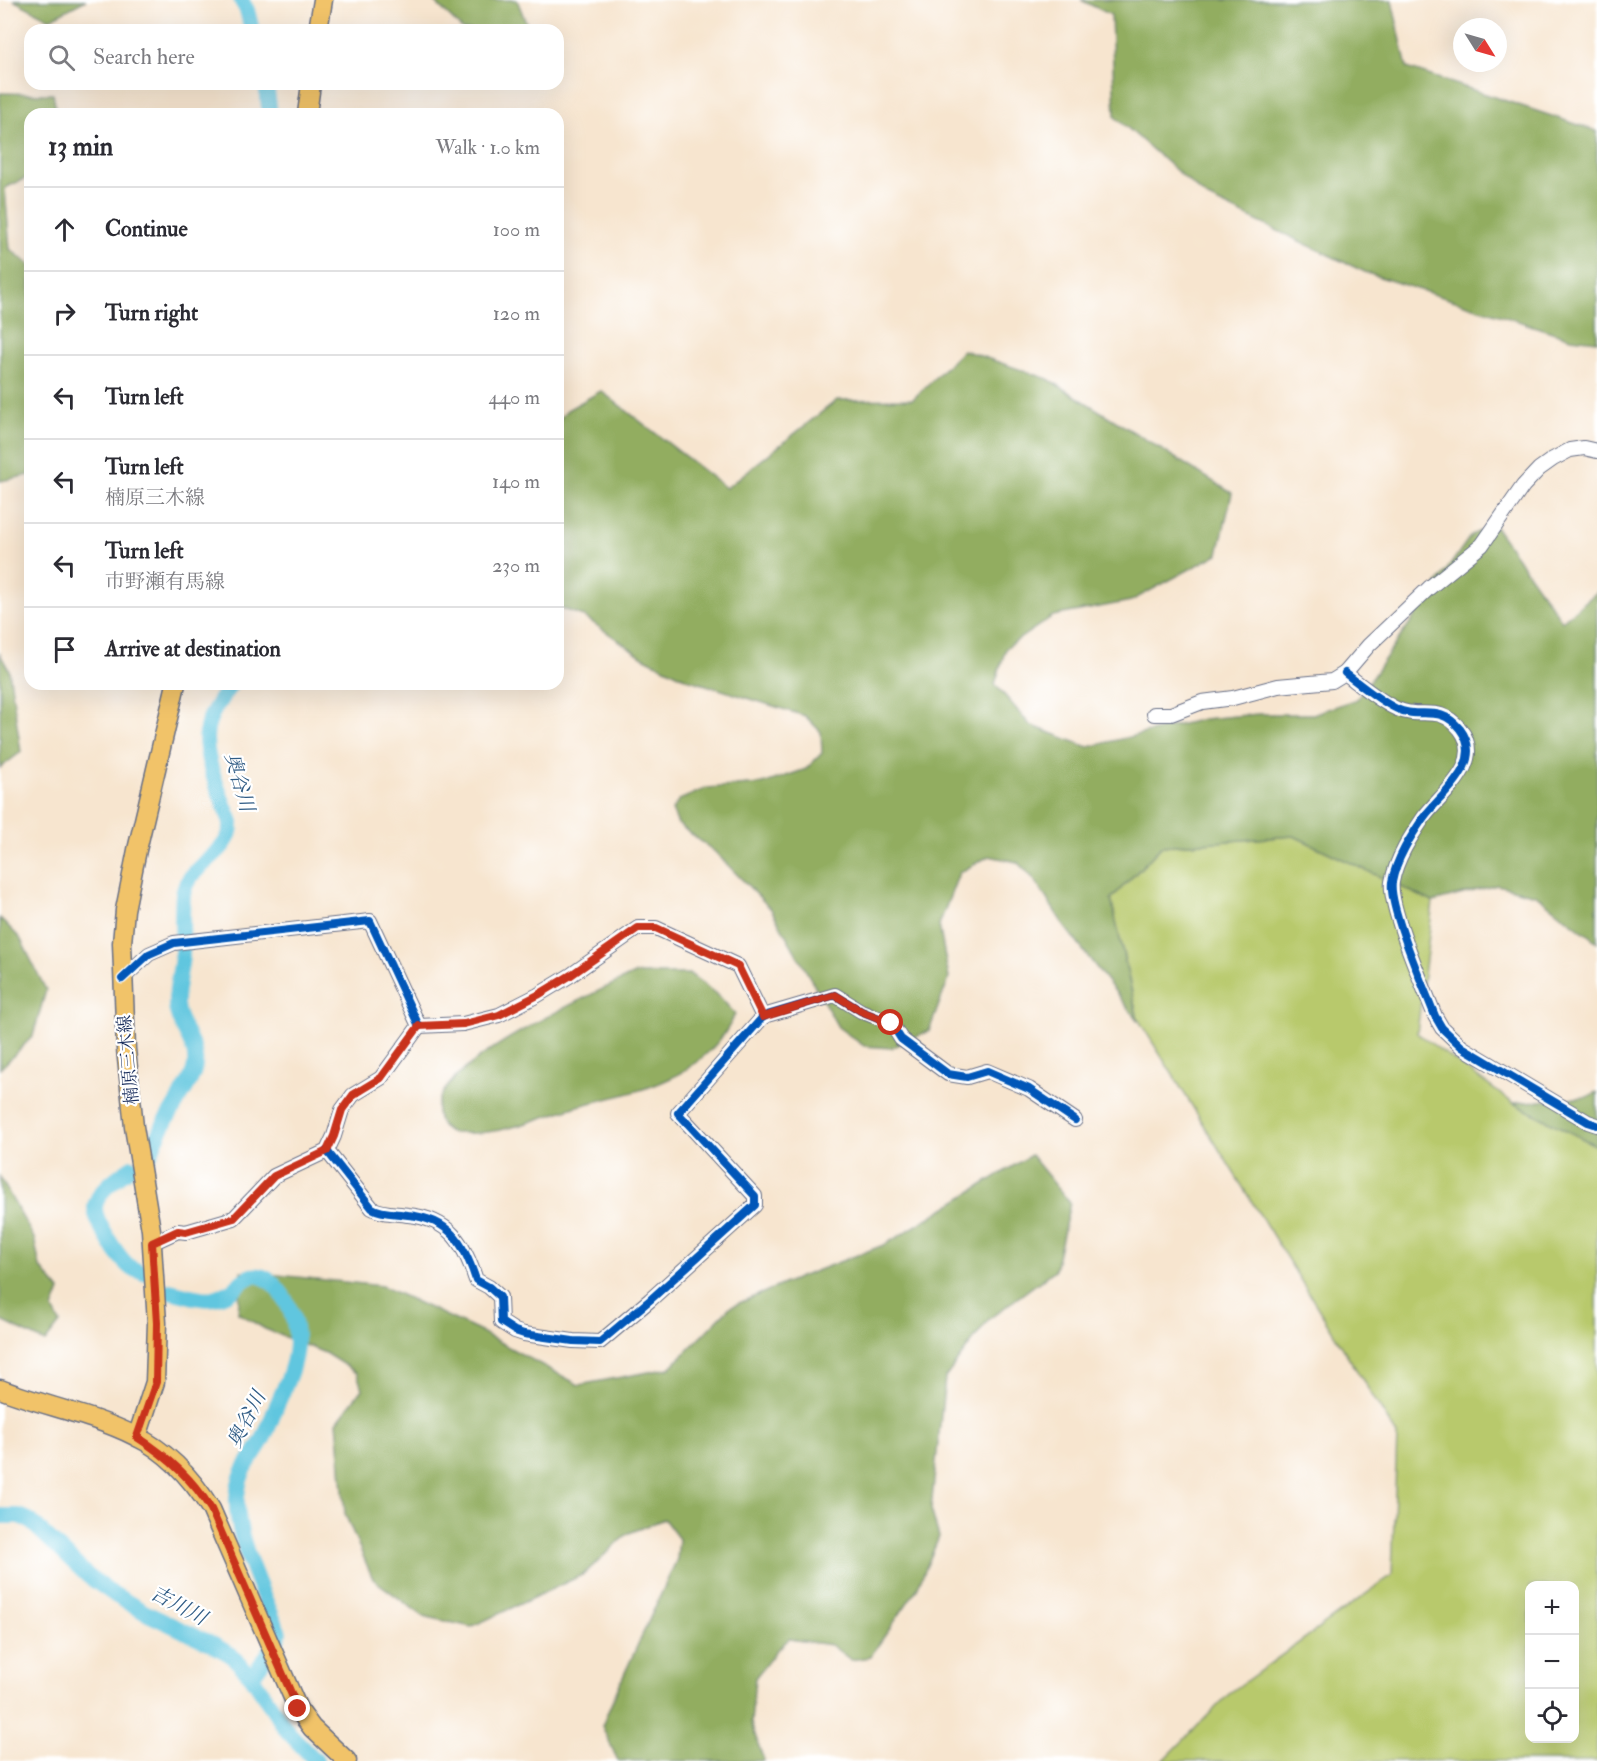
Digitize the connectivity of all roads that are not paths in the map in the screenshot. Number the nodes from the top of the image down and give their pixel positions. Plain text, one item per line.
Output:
1 (323, 0) edge
2 (319, 24) edge
3 (310, 90) edge
4 (308, 108) edge
5 (1597, 451) edge
6 (1345, 673) junction
7 (175, 690) edge
8 (1154, 714) dead end
9 (122, 979) junction
10 (763, 1017) junction
11 (419, 1026) junction
12 (1075, 1120) dead end
13 (1597, 1125) edge
14 (327, 1151) junction
15 (152, 1243) junction
16 (0, 1389) edge
17 (137, 1437) junction
18 (347, 1761) edge

1 - 2 main road
3 - 4 main road
5 - 6 street
6 - 8 street
6 - 13 street
7 - 9 main road, 楠原三木線
9 - 11 street
9 - 15 main road, 楠原三木線
10 - 11 street
10 - 12 street
10 - 14 street
11 - 14 street
14 - 15 street
15 - 17 main road, 楠原三木線
16 - 17 main road
17 - 18 main road

